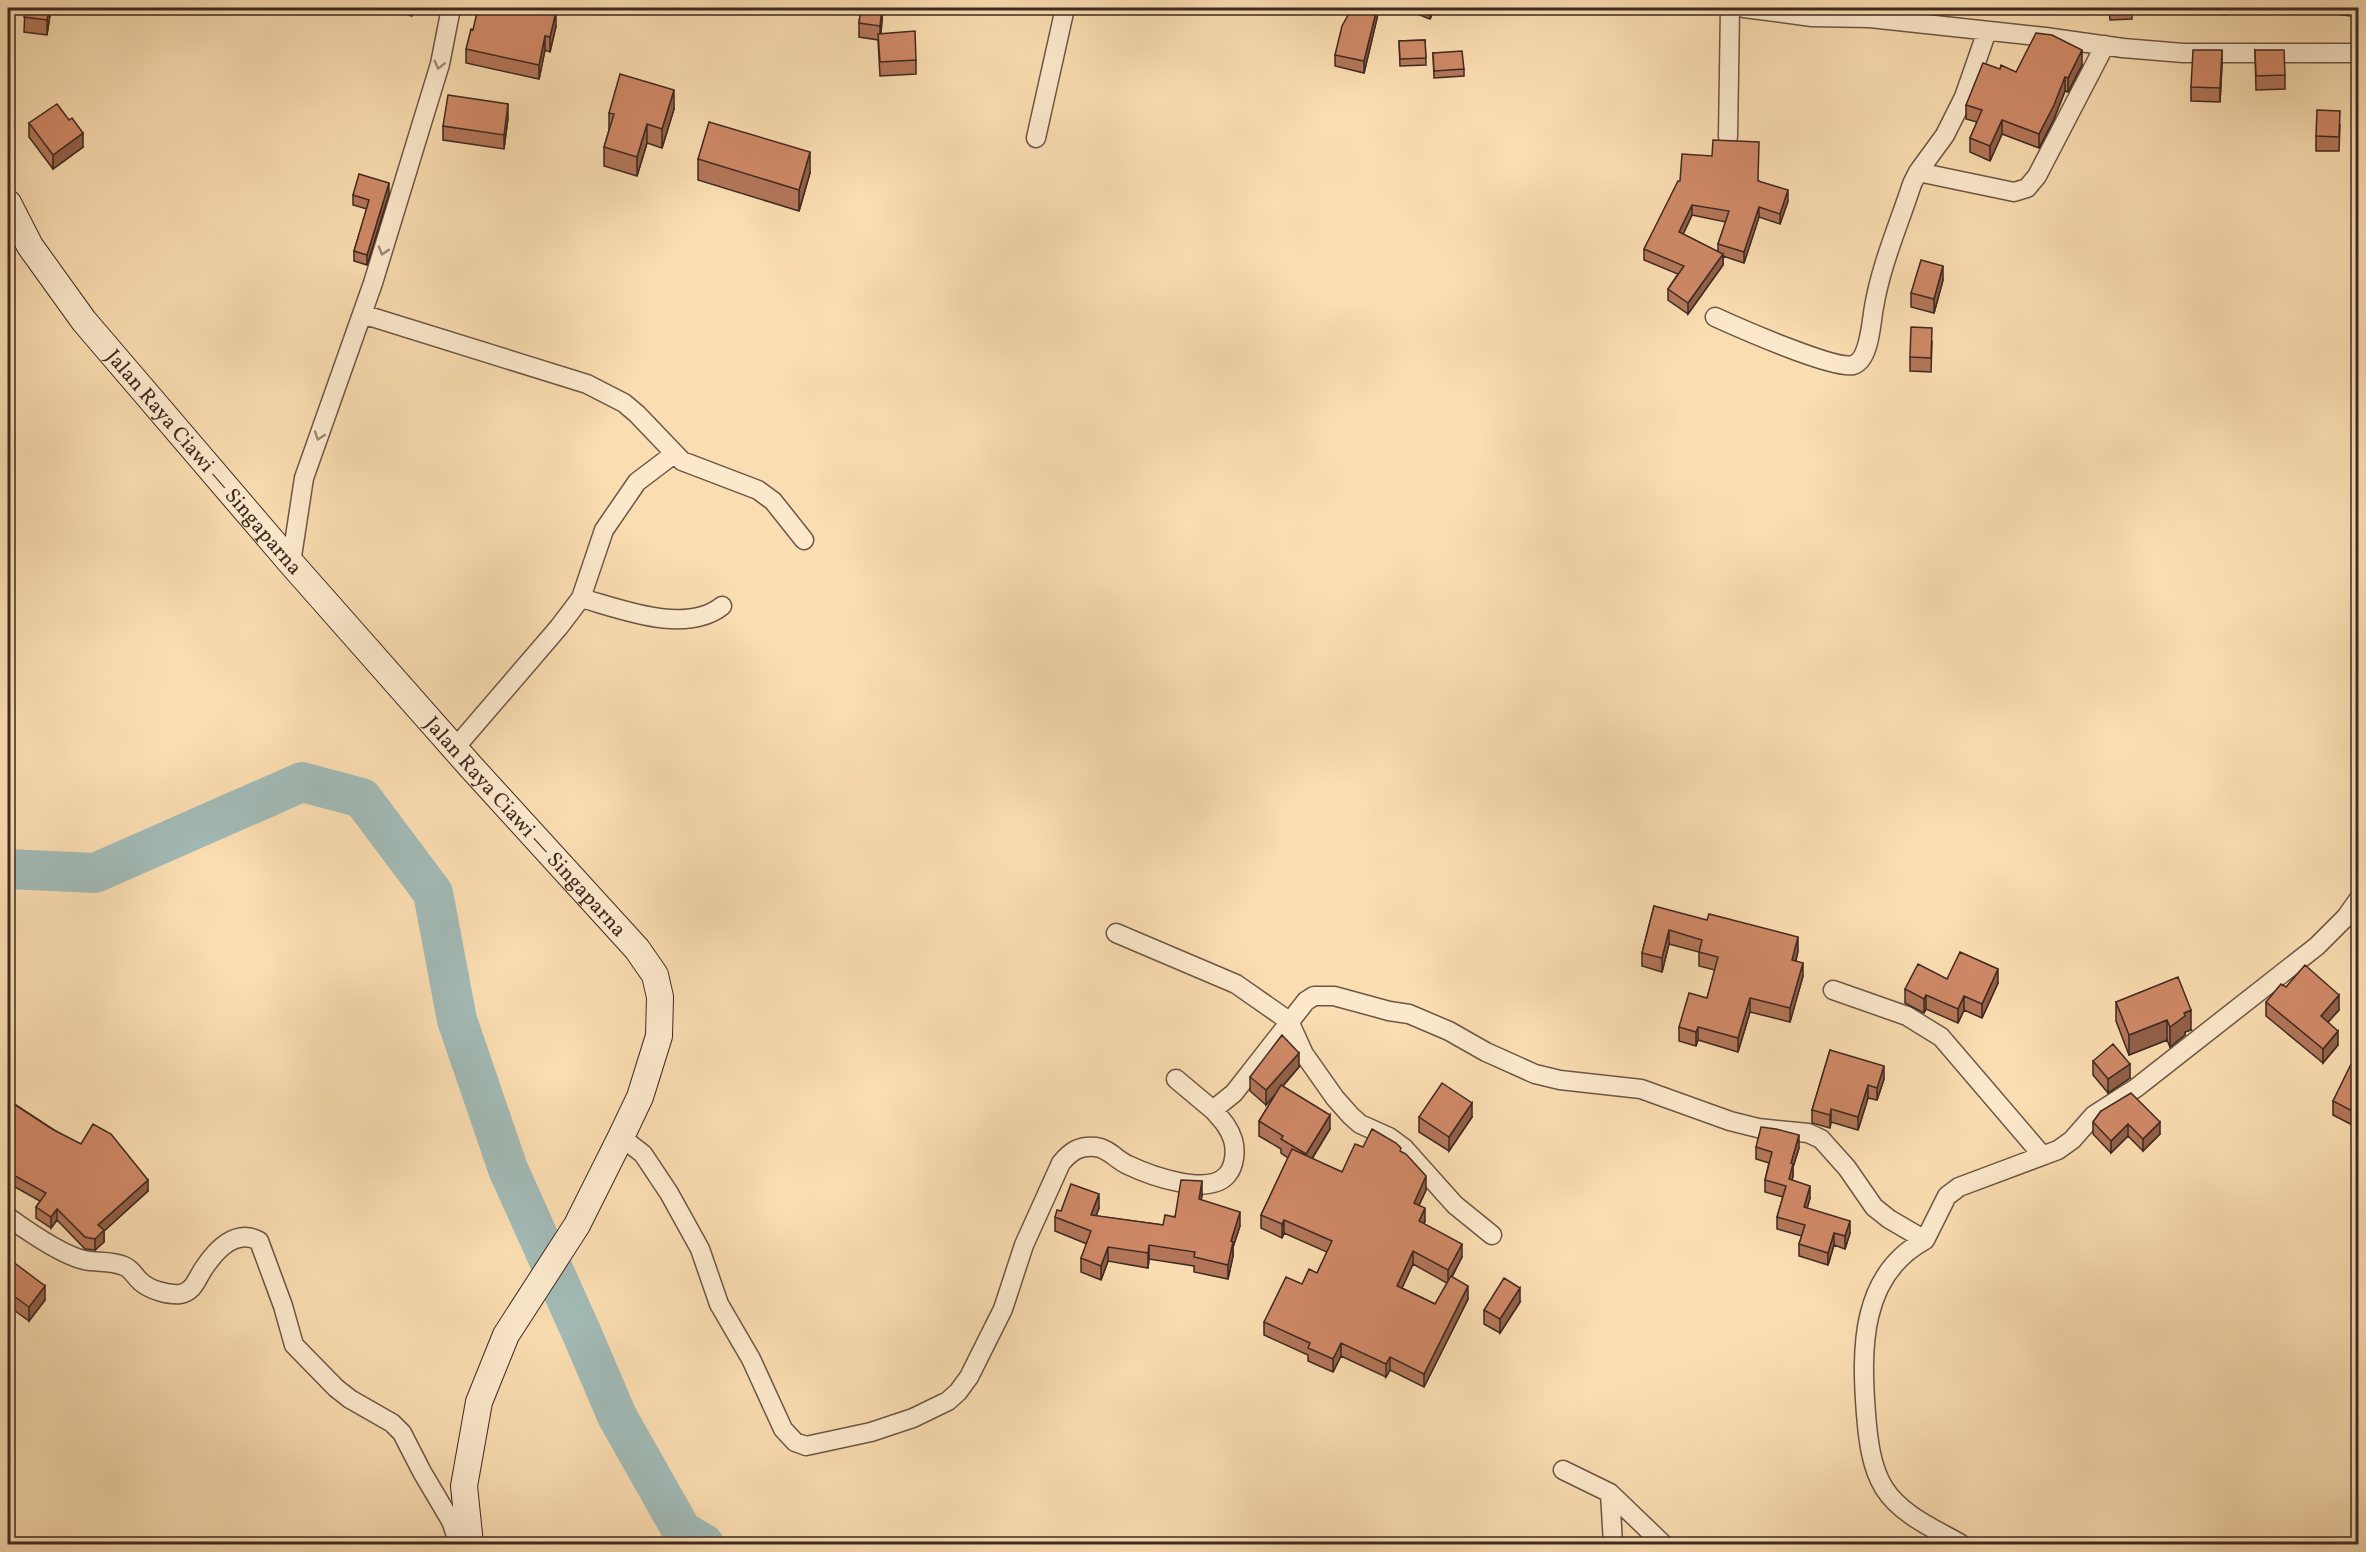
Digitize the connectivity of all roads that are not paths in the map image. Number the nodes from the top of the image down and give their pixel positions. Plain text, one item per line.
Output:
1 (451, 8) edge
2 (1065, 8) edge
3 (1730, 8) edge
4 (1744, 8) edge
5 (1987, 31) junction
6 (2105, 45) junction
7 (2358, 53) edge
8 (1728, 136) dead end
9 (1036, 138) dead end
10 (1918, 172) junction
11 (8, 203) edge
12 (362, 314) junction
13 (1715, 317) dead end
14 (674, 454) junction
15 (804, 540) dead end
16 (291, 562) junction
17 (581, 598) junction
18 (722, 606) dead end
19 (455, 748) junction
20 (2358, 900) edge
21 (1116, 933) dead end
22 (1833, 990) dead end
23 (1289, 1021) junction
24 (1176, 1079) dead end
25 (1213, 1110) junction
26 (621, 1137) junction
27 (2042, 1155) junction
28 (8, 1217) edge
29 (1492, 1235) dead end
30 (1925, 1240) junction
31 (1563, 1470) dead end
32 (1610, 1493) junction
33 (459, 1545) edge
34 (470, 1545) edge
35 (1612, 1545) edge
36 (1663, 1545) edge
37 (1961, 1545) edge

1 -> 12 street
2 - 9 street
3 - 8 street
4 - 5 street
5 - 6 street
5 - 10 street
6 - 7 street
6 - 10 street
10 - 13 street
11 - 16 main road, Jalan Raya Ciawi — Singaparna
12 - 14 street
12 -> 16 street
14 - 15 street
14 - 17 street
16 - 19 main road, Jalan Raya Ciawi — Singaparna
17 - 18 street
17 - 19 street
19 - 26 main road, Jalan Raya Ciawi — Singaparna
20 - 27 street
21 - 23 street
22 - 27 street
23 - 25 street
23 - 29 street
23 - 30 street
24 - 25 street
25 - 26 street
26 - 34 main road, Jalan Raya Ciawi — Singaparna
27 - 30 street
28 - 33 street
30 - 37 street
31 - 32 street
32 - 35 street
32 - 36 street

